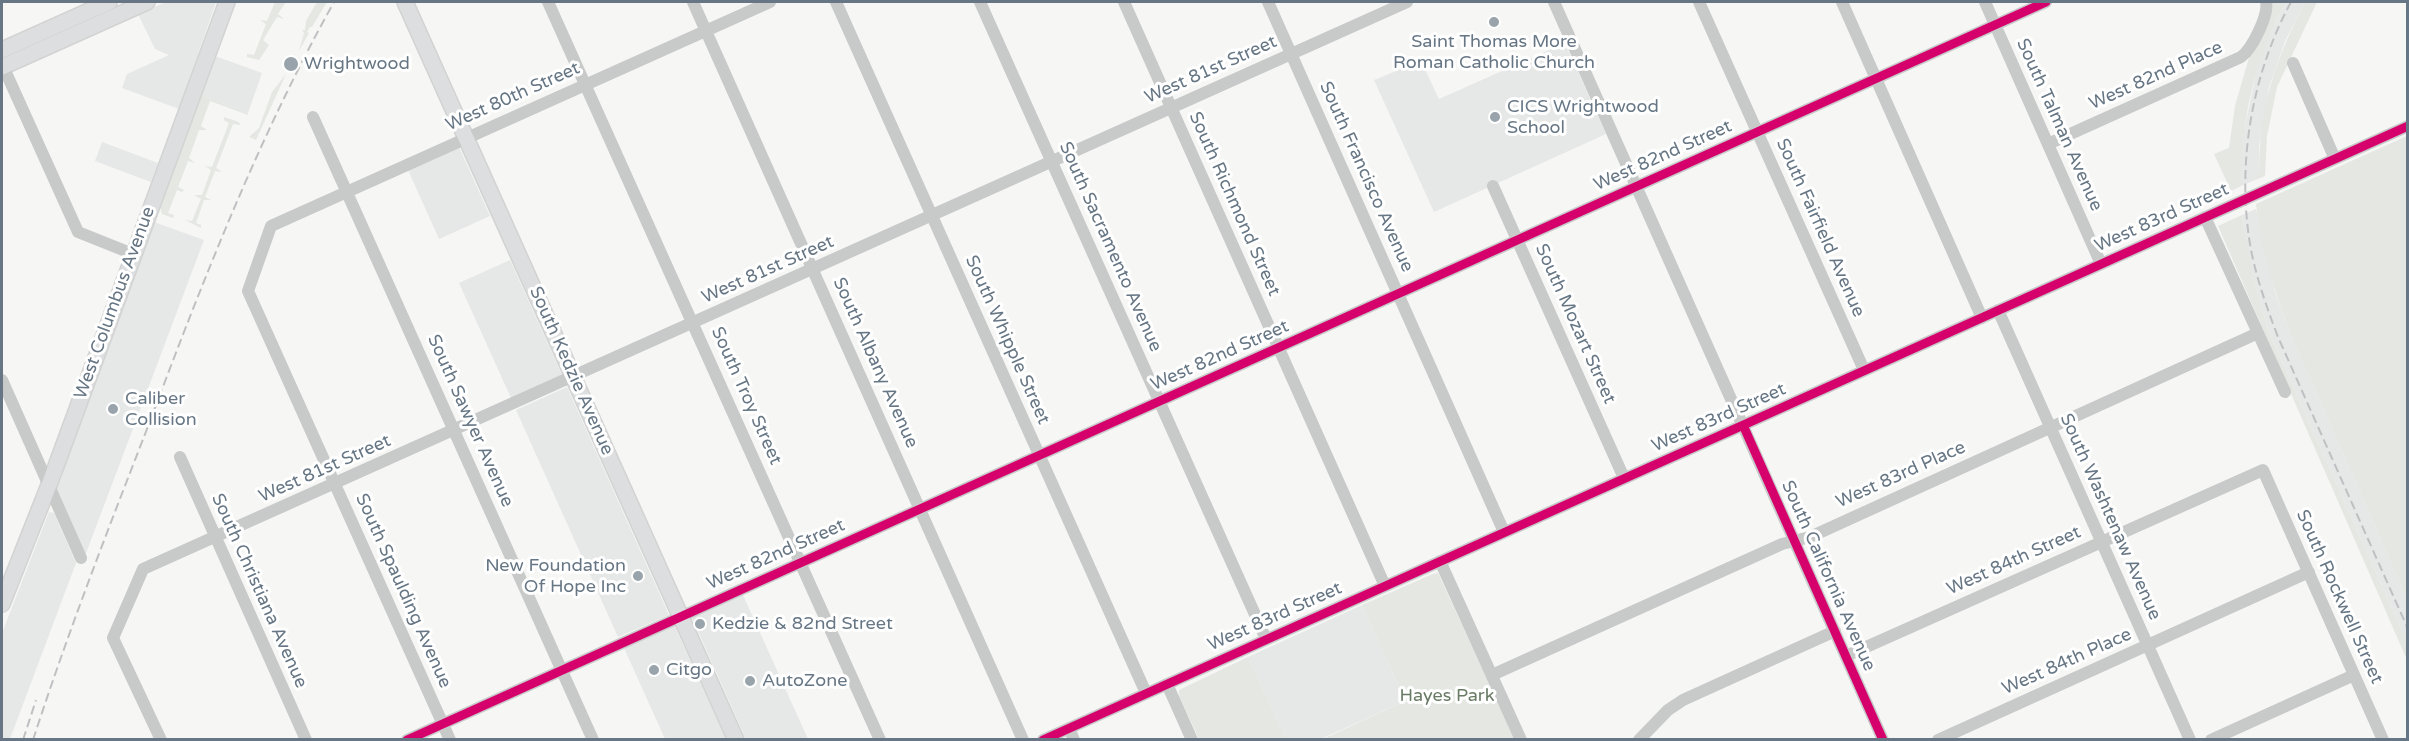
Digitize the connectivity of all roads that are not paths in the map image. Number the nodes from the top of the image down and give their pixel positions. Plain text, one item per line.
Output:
1 (109, 2) edge
2 (147, 2) edge
3 (227, 2) edge
4 (405, 2) edge
5 (549, 2) edge
6 (693, 2) edge
7 (770, 2) edge
8 (836, 2) edge
9 (980, 2) edge
10 (1124, 2) edge
11 (1268, 2) edge
12 (1407, 2) edge
13 (1554, 2) edge
14 (1699, 2) edge
15 (1842, 2) edge
16 (1985, 2) edge
17 (2046, 2) edge
18 (2266, 2) edge
19 (1995, 25) junction
20 (706, 30) junction
21 (2, 50) edge
22 (1291, 54) junction
23 (2293, 63) dead end
24 (2, 66) edge
25 (1875, 78) junction
26 (586, 84) junction
27 (1172, 108) junction
28 (313, 117) dead end
29 (2408, 126) edge
30 (1758, 132) junction
31 (466, 138) junction
32 (2048, 144) junction
33 (2336, 159) junction
34 (1052, 161) junction
35 (1493, 186) dead end
36 (1636, 186) junction
37 (346, 192) junction
38 (932, 216) junction
39 (2205, 217) junction
40 (271, 226) joint
41 (1517, 239) junction
42 (133, 254) junction
43 (2101, 264) junction
44 (814, 269) junction
45 (1398, 293) junction
46 (1998, 310) junction
47 (1982, 318) junction
48 (693, 323) junction
49 (2258, 333) junction
50 (1278, 347) junction
51 (1864, 370) junction
52 (573, 376) junction
53 (2, 380) edge
54 (2285, 392) dead end
55 (1159, 401) junction
56 (1743, 425) junction
57 (2050, 427) junction
58 (455, 430) junction
59 (1039, 455) junction
60 (180, 457) dead end
61 (2263, 470) joint
62 (1624, 478) junction
63 (49, 484) junction
64 (335, 485) junction
65 (920, 508) junction
66 (1504, 532) junction
67 (215, 538) junction
68 (1795, 541) junction
69 (2101, 541) junction
70 (81, 558) dead end
71 (1440, 561) junction
72 (801, 562) junction
73 (2309, 572) junction
74 (1385, 586) junction
75 (2, 604) edge
76 (681, 616) junction
77 (1835, 631) junction
78 (1266, 639) junction
79 (2147, 645) junction
80 (1846, 656) junction
81 (562, 670) junction
82 (1492, 675) junction
83 (2354, 675) junction
84 (1167, 684) junction
85 (1146, 693) junction
86 (443, 723) junction
87 (1071, 734) edge
88 (161, 740) edge
89 (306, 740) edge
90 (407, 740) edge
91 (450, 740) edge
92 (593, 740) edge
93 (736, 740) edge
94 (880, 740) edge
95 (1023, 740) edge
96 (1043, 740) edge
97 (1192, 740) edge
98 (1521, 740) edge
99 (1639, 740) edge
100 (1883, 740) edge
101 (1938, 740) edge
102 (2190, 740) edge
103 (2211, 740) edge
104 (2383, 740) edge

1 - 21 main road
2 - 24 main road
3 - 42 main road, West Columbus Avenue
4 - 31 main road, South Kedzie Avenue
5 - 26 street, South Troy Street
6 - 20 street, South Albany Avenue
7 - 20 street, West 80th Street
8 - 38 street, South Whipple Street
9 - 34 street, South Sacramento Avenue
10 - 27 street, South Richmond Street
11 - 22 street, South Francisco Avenue
12 - 22 street, West 81st Street
13 - 36 street, South California Avenue
14 - 30 street, South Fairfield Avenue
15 - 25 street
16 - 19 street, South Talman Avenue
17 - 19 street, West 82nd Street
18 - 32 street, West 82nd Place
19 - 25 street, West 82nd Street
19 - 32 street, South Talman Avenue
20 - 26 street, West 80th Street
20 - 44 street, South Albany Avenue
22 - 27 street, West 81st Street
22 - 45 street, South Francisco Avenue
23 - 33 street
24 - 42 street
25 - 30 street, West 82nd Street
25 - 47 street
26 - 31 street, West 80th Street
26 - 48 street, South Troy Street
27 - 34 street, West 81st Street
27 - 50 street, South Richmond Street
28 - 37 street, South Sawyer Avenue
29 - 33 street, West 83rd Street
30 - 36 street, West 82nd Street
30 - 51 street, South Fairfield Avenue
31 - 37 street, West 80th Street
31 - 52 main road, South Kedzie Avenue
32 - 43 street, South Talman Avenue
33 - 39 street, West 83rd Street
34 - 38 street, West 81st Street
34 - 55 street, South Sacramento Avenue
35 - 41 street, South Mozart Street
36 - 41 street, West 82nd Street
36 - 56 street, South California Avenue
37 - 40 street, West 80th Street
37 - 58 street, South Sawyer Avenue
38 - 44 street, West 81st Street
38 - 59 street, South Whipple Street
39 - 43 street, West 83rd Street
39 - 49 street
40 - 64 street, South Spaulding Avenue
41 - 45 street, West 82nd Street
41 - 62 street, South Mozart Street
42 - 63 main road, West Columbus Avenue
43 - 46 street, West 83rd Street
44 - 48 street, West 81st Street
44 - 65 street, South Albany Avenue
45 - 50 street, West 82nd Street
45 - 66 street, South Francisco Avenue
46 - 47 street, West 83rd Street
46 - 57 street, South Washtenaw Avenue
47 - 51 street, West 83rd Street
48 - 52 street, West 81st Street
48 - 72 street, South Troy Street
49 - 54 street
49 - 57 street, West 83rd Place
50 - 55 street, West 82nd Street
50 - 74 street, South Richmond Street
51 - 56 street, West 83rd Street
52 - 58 street, West 81st Street
52 - 76 main road, South Kedzie Avenue
53 - 63 street
55 - 59 street, West 82nd Street
55 - 78 street, South Sacramento Avenue
56 - 62 street, West 83rd Street
56 - 68 street, South California Avenue
57 - 68 street, West 83rd Place
57 - 69 street, South Washtenaw Avenue
58 - 64 street, West 81st Street
58 - 81 street, South Sawyer Avenue
59 - 65 street, West 82nd Street
59 - 85 street, South Whipple Street
60 - 67 street, South Christiana Avenue
61 - 69 street, West 84th Street
61 - 73 street, South Rockwell Street
62 - 66 street, West 83rd Street
63 - 70 street
63 - 75 main road, West Columbus Avenue
64 - 67 street, West 81st Street
64 - 86 street, South Spaulding Avenue
65 - 72 street, West 82nd Street
65 - 95 street, South Albany Avenue
66 - 71 street, West 83rd Street
67 - 88 street, West 81st Street
67 - 89 street, South Christiana Avenue
68 - 77 street, South California Avenue
68 - 82 street, West 83rd Place
69 - 79 street, South Washtenaw Avenue
69 - 80 street, West 84th Street
71 - 74 street, West 83rd Street
71 - 82 street
72 - 76 street, West 82nd Street
72 - 94 street, South Troy Street
73 - 79 street, West 84th Place
73 - 83 street, South Rockwell Street
74 - 78 street, West 83rd Street
76 - 81 street, West 82nd Street
76 - 93 main road, South Kedzie Avenue
77 - 80 street, South California Avenue
77 - 99 street
78 - 84 street, West 83rd Street
79 - 101 street, West 84th Place
79 - 102 street, South Washtenaw Avenue
80 - 100 street, South California Avenue
81 - 86 street, West 82nd Street
81 - 92 street, South Sawyer Avenue
82 - 98 street
83 - 103 street
83 - 104 street, South Rockwell Street
84 - 85 street, West 83rd Street
84 - 97 street
85 - 87 street, West 83rd Street
86 - 90 street, West 82nd Street
86 - 91 street, South Spaulding Avenue
87 - 96 street, West 83rd Street

